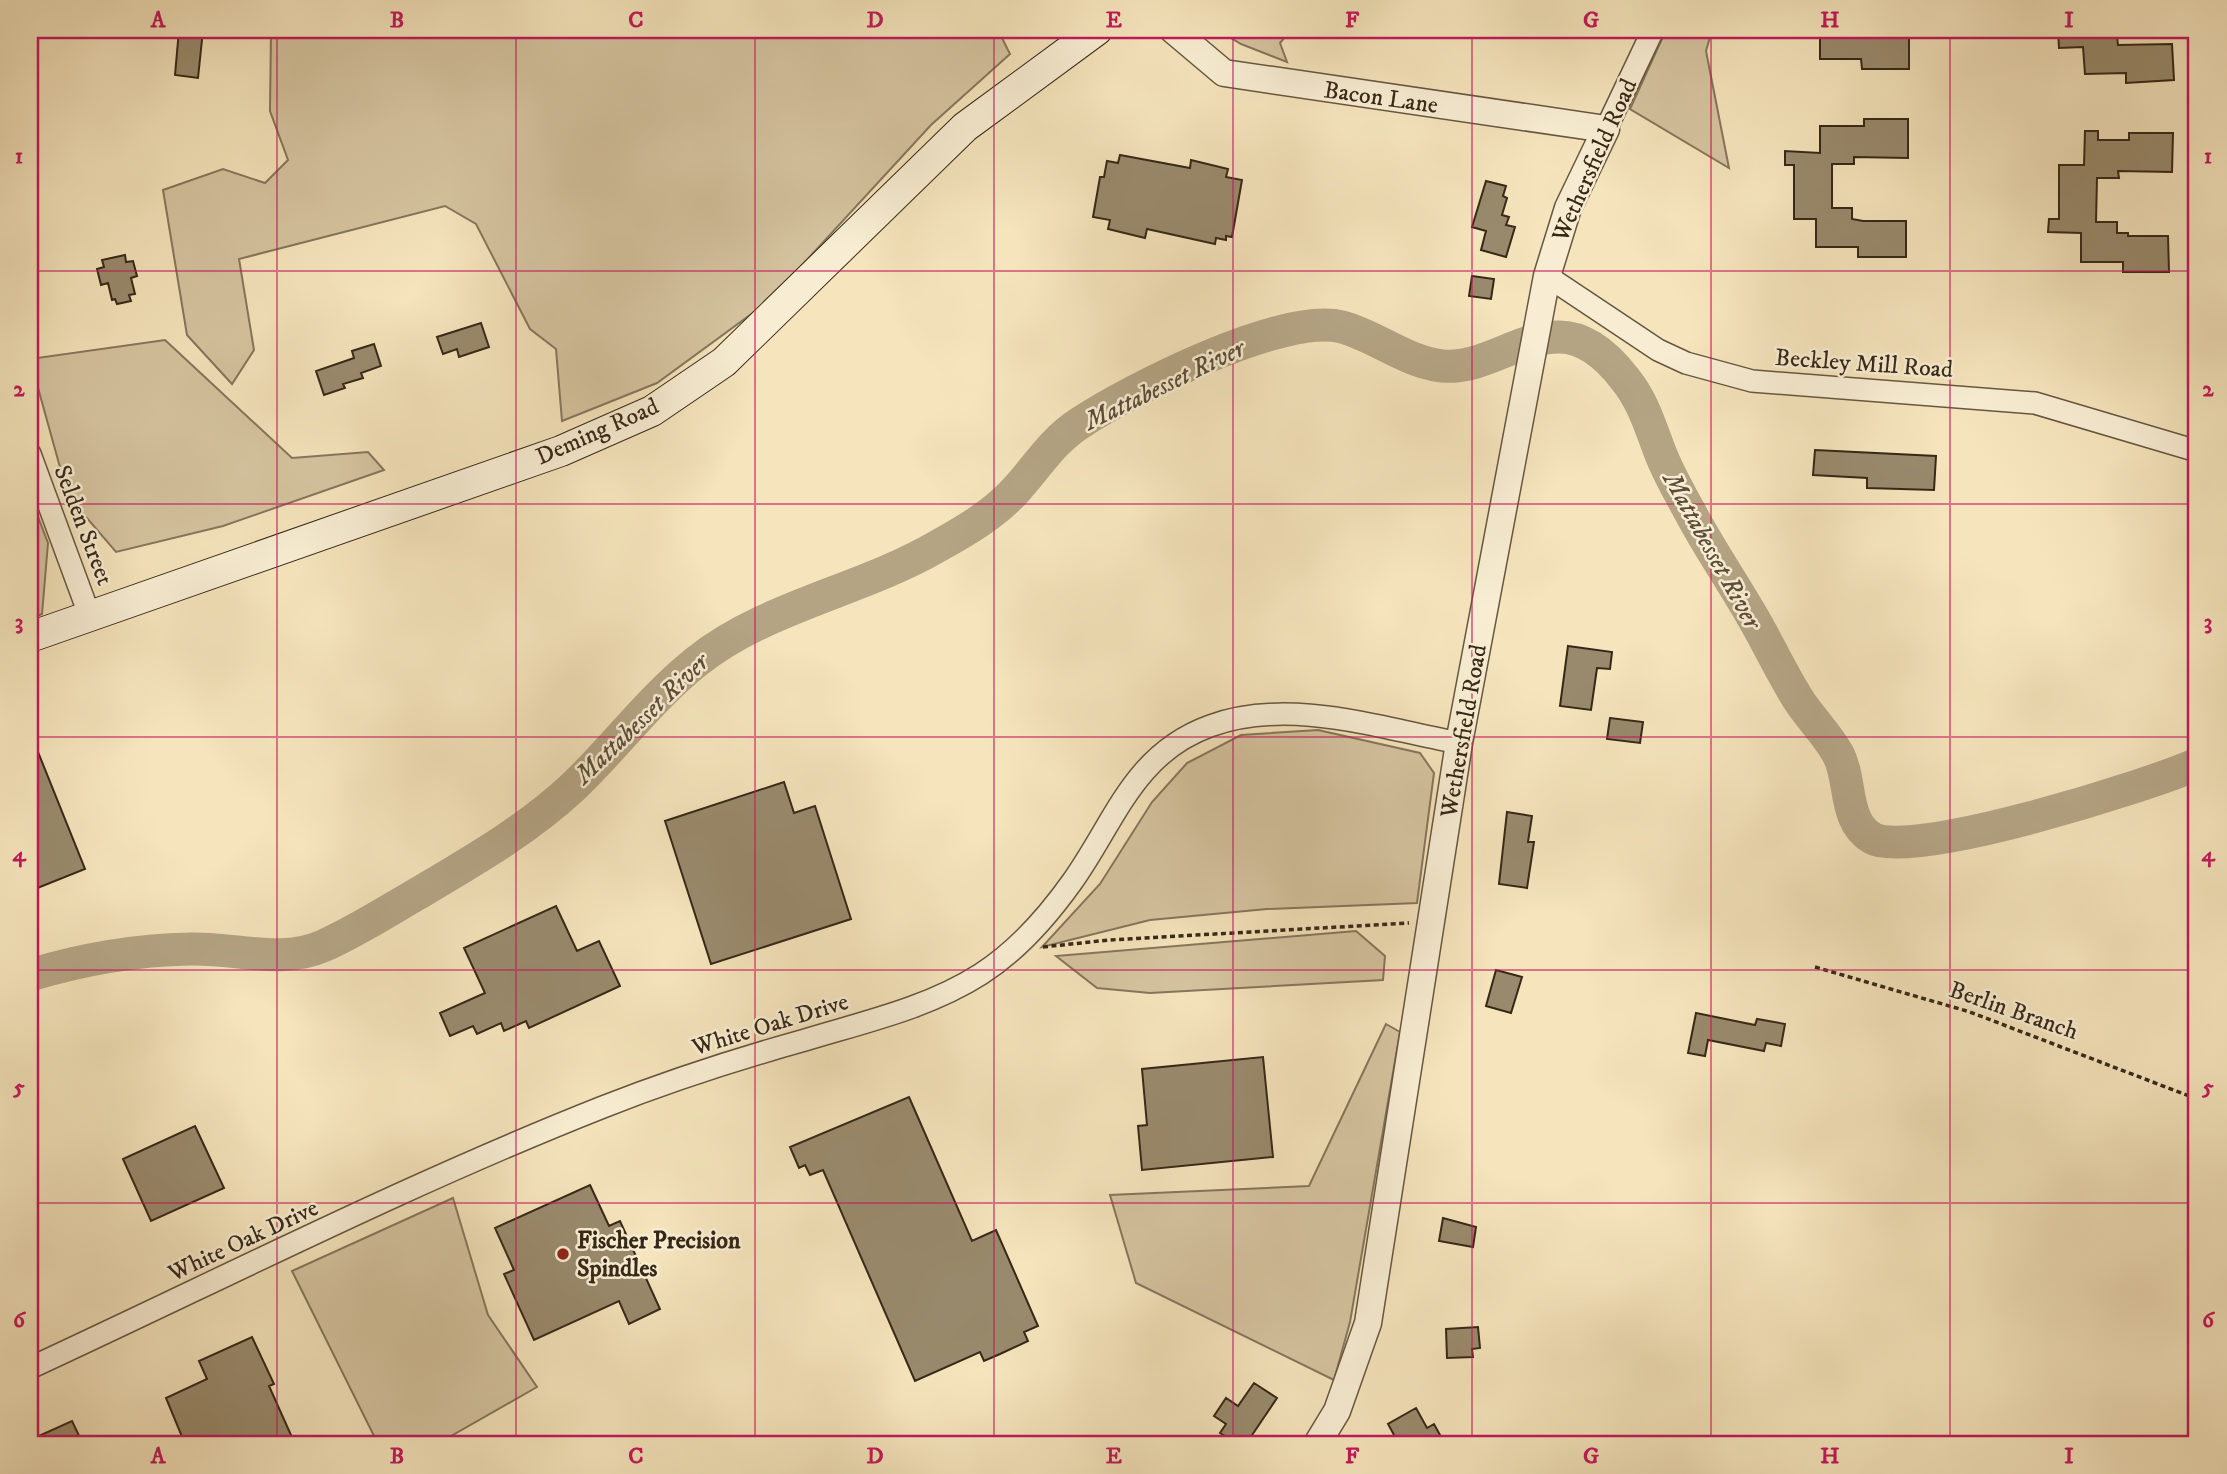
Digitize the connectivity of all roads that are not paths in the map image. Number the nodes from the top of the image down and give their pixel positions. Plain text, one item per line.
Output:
1 (1097, 30) edge
2 (1173, 30) edge
3 (1653, 30) edge
4 (1606, 129) junction
5 (1547, 276) junction
6 (2197, 451) edge
7 (30, 454) edge
8 (89, 614) junction
9 (30, 637) edge
10 (1459, 743) junction
11 (30, 1368) edge
12 (1317, 1444) edge

1 - 8 main road, Deming Road
2 - 4 street, Bacon Lane
3 - 4 street, Wethersfield Road
4 - 5 street, Wethersfield Road
5 - 6 street, Beckley Mill Road
5 - 10 street, Wethersfield Road
7 - 8 street, Selden Street
8 - 9 main road, Deming Road
10 - 11 street, White Oak Drive
10 - 12 street, Wethersfield Road

